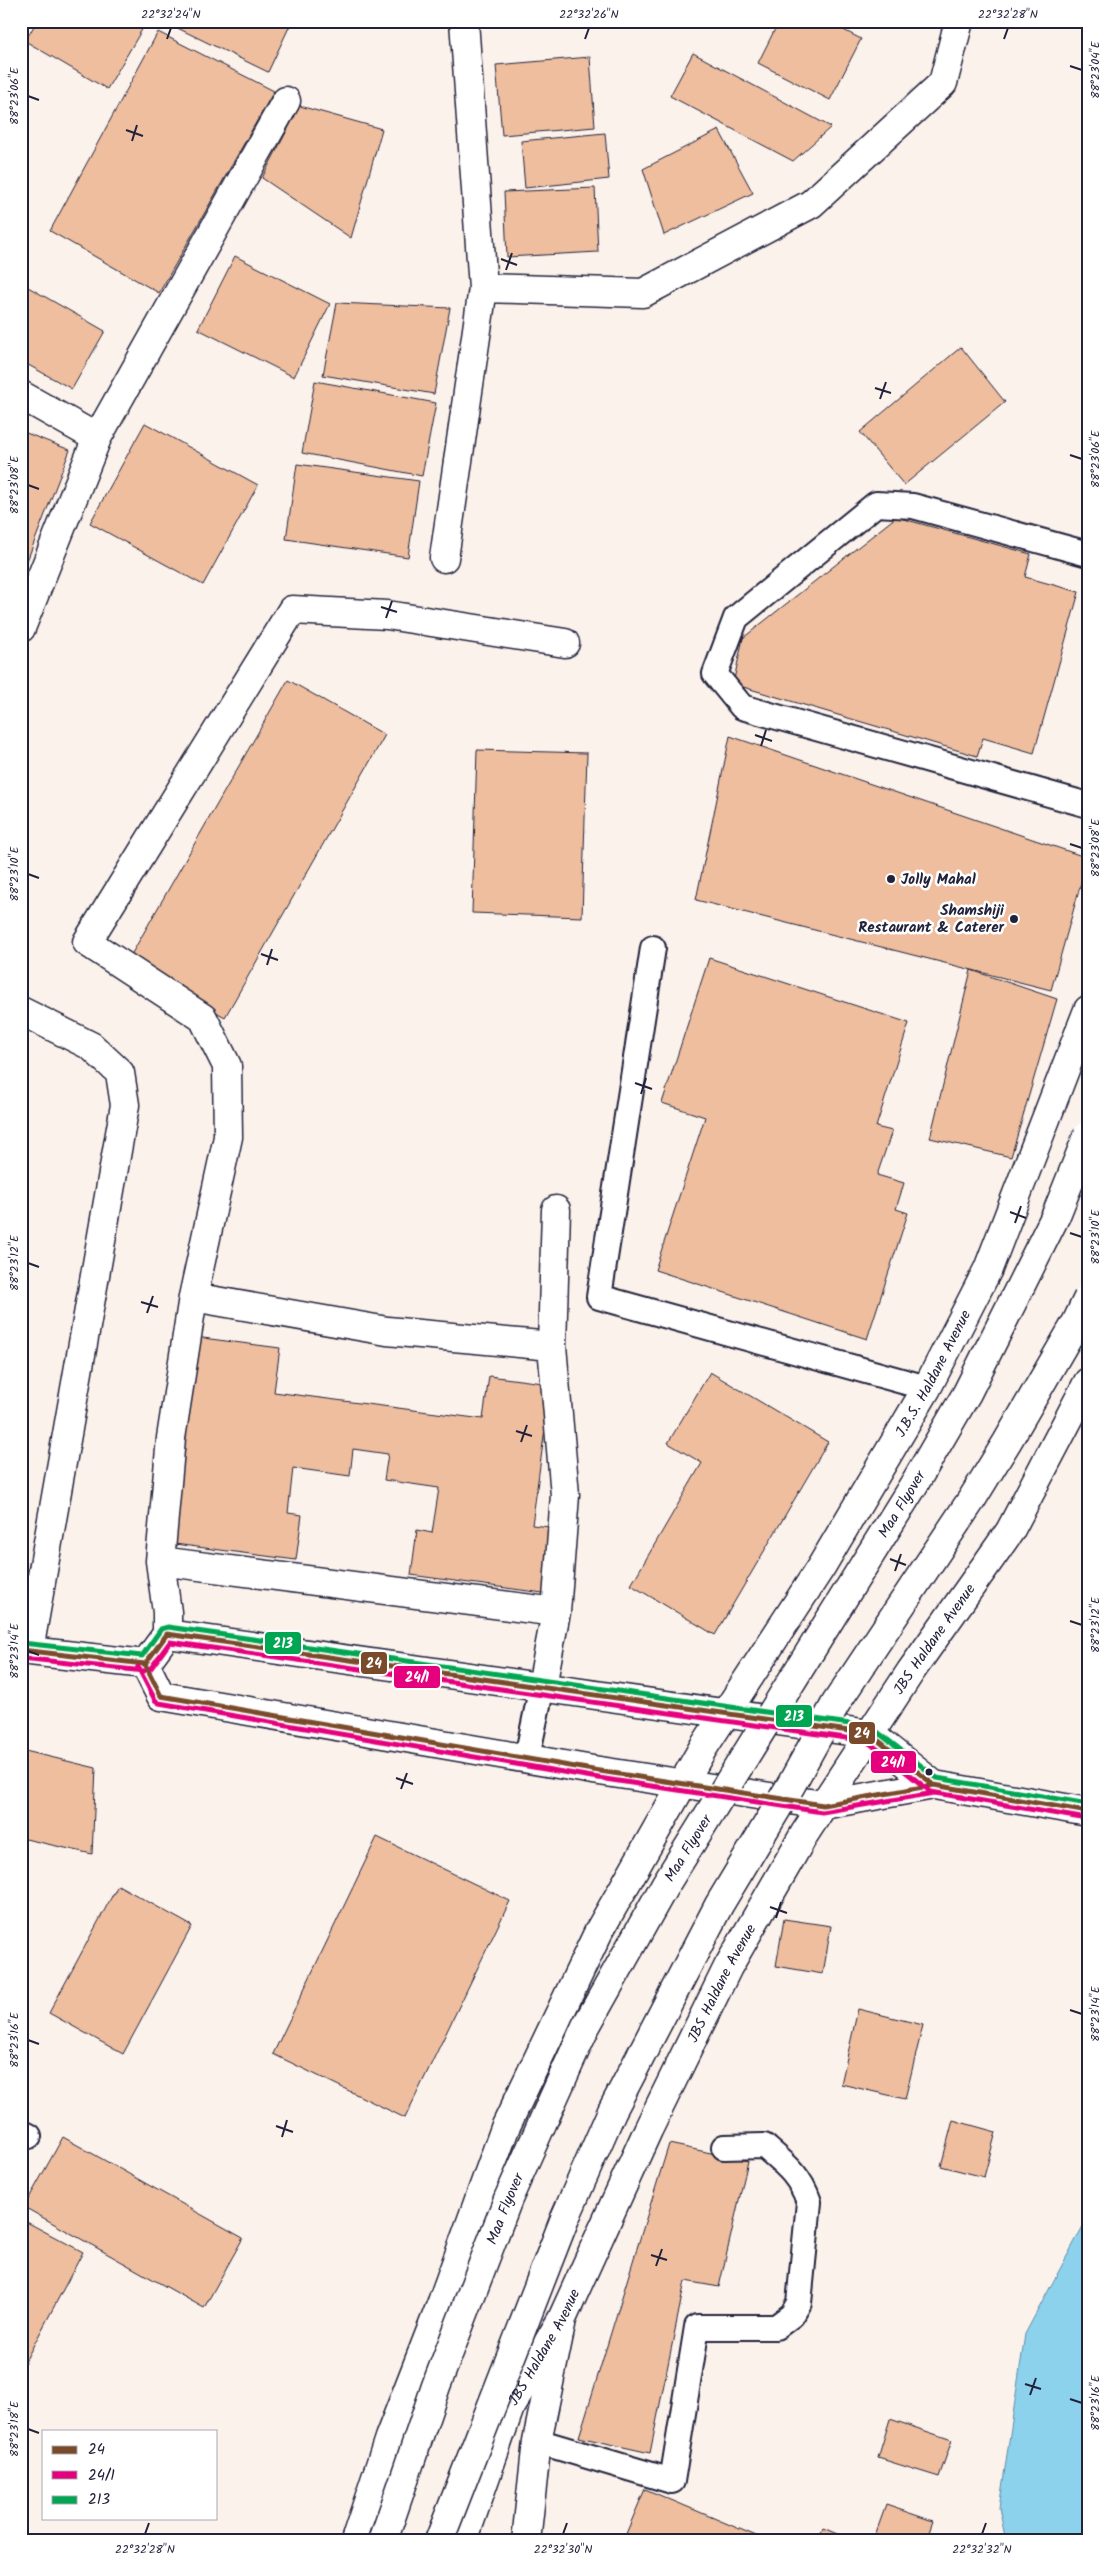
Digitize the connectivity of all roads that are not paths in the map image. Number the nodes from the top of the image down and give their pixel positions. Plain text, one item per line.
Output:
1 (464, 21) edge
2 (959, 21) edge
3 (286, 101) dead end
4 (483, 288) junction
5 (21, 395) edge
6 (97, 438) junction
7 (1088, 554) edge
8 (444, 558) dead end
9 (21, 628) edge
10 (565, 643) dead end
11 (1088, 805) edge
12 (653, 948) dead end
13 (21, 1010) edge
14 (1088, 1010) edge
15 (1088, 1135) edge
16 (556, 1210) dead end
17 (194, 1297) junction
18 (1088, 1298) edge
19 (552, 1346) junction
20 (1088, 1382) edge
21 (927, 1388) junction
22 (160, 1561) junction
23 (556, 1612) junction
24 (167, 1634) junction
25 (25, 1650) edge
26 (145, 1664) junction
27 (542, 1686) junction
28 (726, 1712) junction
29 (870, 1734) junction
30 (527, 1757) junction
31 (684, 1784) junction
32 (934, 1785) junction
33 (823, 1805) junction
34 (1088, 1812) edge
35 (724, 2147) dead end
36 (562, 2319) junction
37 (537, 2441) junction
38 (355, 2541) edge
39 (383, 2541) edge
40 (439, 2541) edge
41 (463, 2541) edge
42 (526, 2541) edge

1 - 4 main road
2 - 4 main road
3 - 6 main road
4 - 8 main road
5 - 6 main road
6 - 9 main road
7 - 11 lane
10 - 17 main road
12 - 21 lane
13 - 25 main road
14 - 21 main road, J.B.S. Haldane Avenue
15 - 39 main road, Maa Flyover, bridge
16 - 19 main road
17 - 19 main road
17 - 22 main road
18 - 40 main road, bridge
19 - 23 main road
20 - 29 main road, JBS Haldane Avenue
21 - 28 main road, J.B.S. Haldane Avenue
22 - 23 main road
22 - 24 main road
23 - 27 main road
24 - 26 main road
24 - 27 main road
25 - 26 main road
26 - 30 main road
27 - 28 main road
27 - 30 lane
28 - 29 main road
28 - 31 main road
29 - 32 main road
29 - 33 main road, JBS Haldane Avenue
30 - 31 main road
31 - 33 main road
31 - 38 main road
32 - 33 main road
32 - 34 main road
33 - 36 main road, JBS Haldane Avenue
35 - 37 lane
36 - 37 main road
36 - 41 main road, JBS Haldane Avenue
37 - 42 main road

